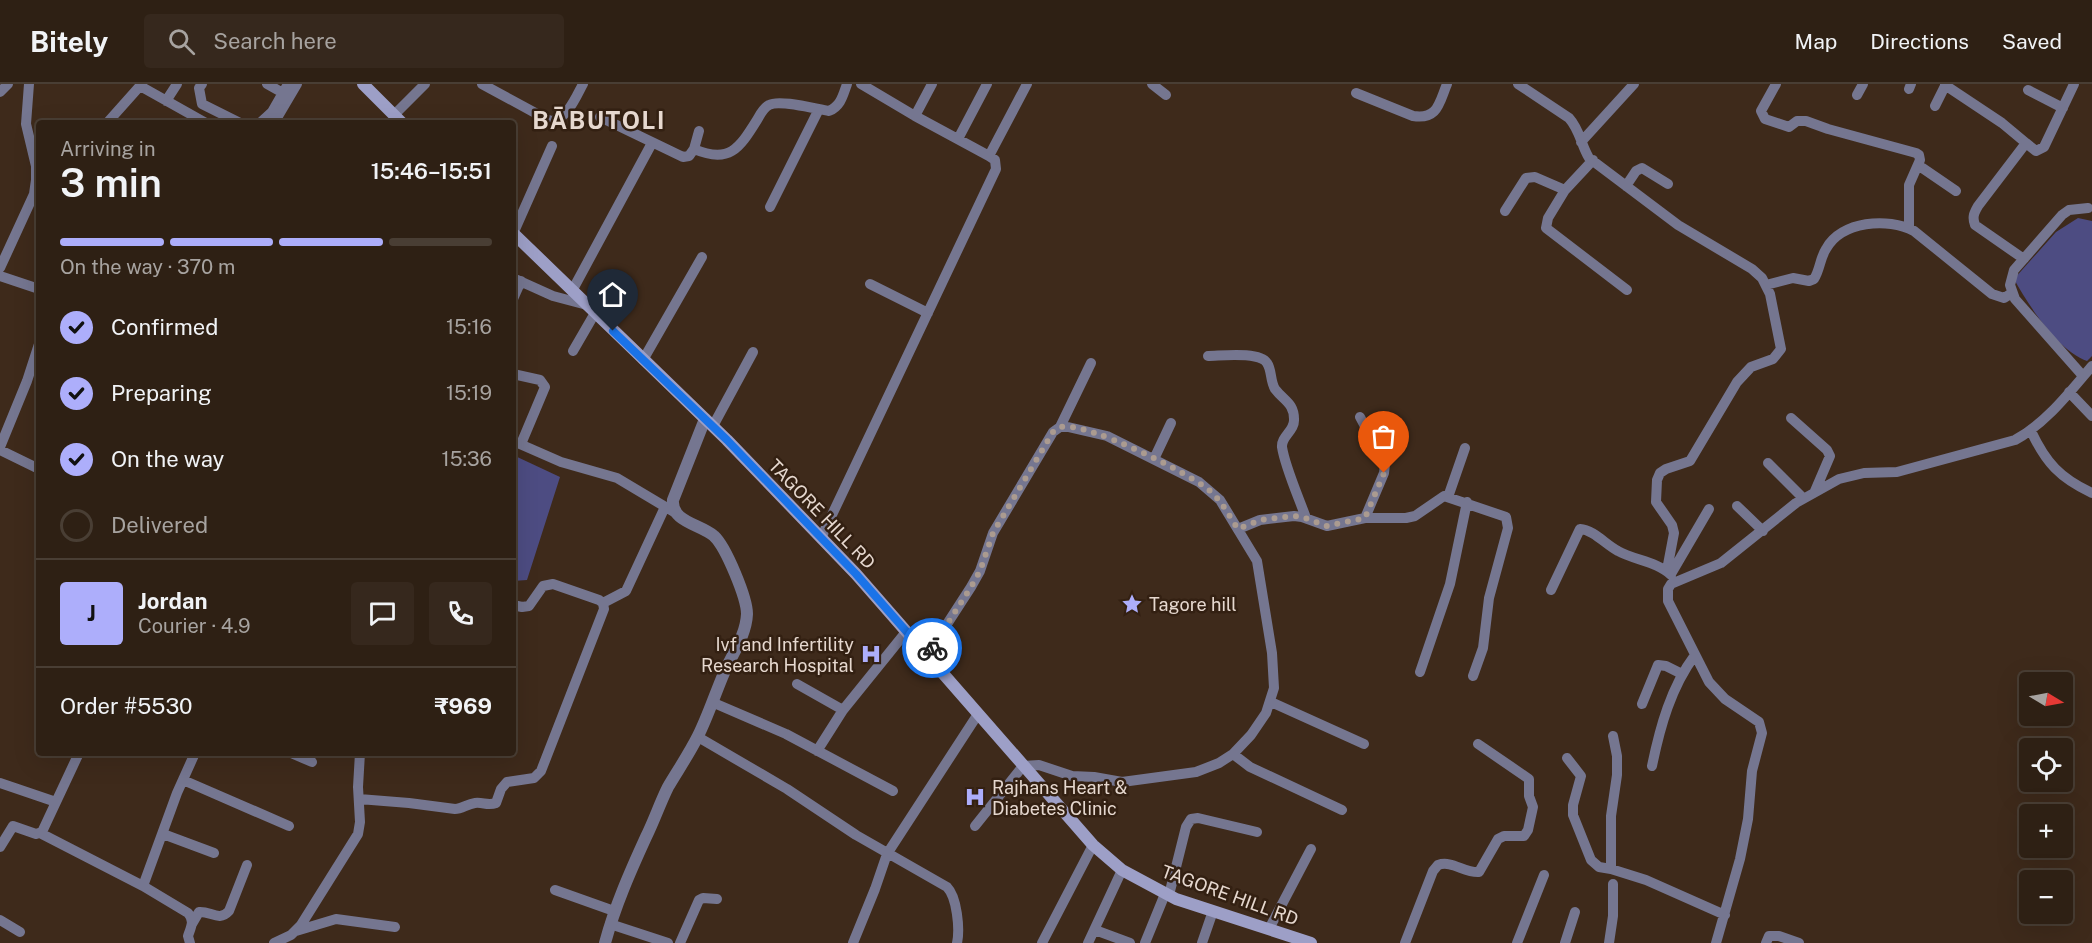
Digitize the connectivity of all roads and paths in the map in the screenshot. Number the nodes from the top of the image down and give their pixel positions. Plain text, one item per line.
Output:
1 (7, 84) edge
2 (29, 84) edge
3 (177, 84) edge
4 (202, 84) edge
5 (267, 84) edge
6 (297, 84) edge
7 (363, 84) edge
8 (425, 84) edge
9 (482, 84) edge
10 (583, 84) edge
11 (847, 84) edge
12 (861, 84) edge
13 (932, 84) edge
14 (987, 84) edge
15 (1027, 84) edge
16 (1152, 84) edge
17 (1447, 84) edge
18 (1518, 84) edge
19 (1634, 84) edge
20 (1776, 84) edge
21 (1863, 84) edge
22 (2074, 84) edge
23 (138, 85) edge
24 (1946, 85) edge
25 (285, 89) edge
26 (2028, 90) dead end
27 (0, 92) edge
28 (1356, 93) dead end
29 (1166, 94) dead end
30 (1857, 95) dead end
31 (166, 101) junction
32 (1935, 106) dead end
33 (2063, 108) junction
34 (819, 109) junction
35 (915, 116) junction
36 (600, 117) dead end
37 (186, 118) edge
38 (398, 119) edge
39 (109, 120) edge
40 (234, 120) edge
41 (263, 120) edge
42 (276, 120) edge
43 (699, 131) dead end
44 (958, 139) junction
45 (652, 142) junction
46 (1581, 142) junction
47 (2026, 143) junction
48 (552, 146) dead end
49 (694, 149) junction
50 (989, 156) junction
51 (1593, 160) junction
52 (1918, 165) junction
53 (36, 166) edge
54 (1668, 184) dead end
55 (1626, 186) junction
56 (36, 187) edge
57 (1565, 190) junction
58 (1956, 191) dead end
59 (2091, 206) edge
60 (770, 207) dead end
61 (1505, 211) dead end
62 (516, 226) edge
63 (1909, 228) junction
64 (516, 236) edge
65 (4, 248) edge
66 (702, 257) dead end
67 (2024, 259) junction
68 (0, 268) edge
69 (0, 276) edge
70 (517, 280) edge
71 (870, 284) dead end
72 (1766, 285) junction
73 (36, 288) edge
74 (1627, 290) dead end
75 (572, 291) junction
76 (2012, 293) junction
77 (591, 309) junction
78 (928, 313) junction
79 (573, 351) dead end
80 (753, 352) dead end
81 (36, 353) edge
82 (1208, 356) dead end
83 (644, 360) junction
84 (1091, 363) dead end
85 (2089, 370) edge
86 (516, 375) edge
87 (2069, 392) junction
88 (2092, 416) edge
89 (1360, 417) dead end
90 (1791, 418) dead end
91 (709, 422) junction
92 (1171, 423) dead end
93 (1060, 427) junction
94 (2031, 431) junction
95 (517, 443) edge
96 (0, 448) edge
97 (1465, 448) dead end
98 (1154, 459) junction
99 (1767, 464) dead end
100 (36, 467) edge
101 (1815, 491) junction
102 (2092, 493) edge
103 (1448, 497) junction
104 (1803, 498) junction
105 (1467, 502) junction
106 (1737, 506) dead end
107 (1709, 508) dead end
108 (670, 510) junction
109 (1306, 518) junction
110 (1365, 518) junction
111 (1238, 529) junction
112 (1763, 531) junction
113 (821, 538) junction
114 (1671, 575) junction
115 (1551, 590) dead end
116 (603, 603) junction
117 (516, 606) edge
118 (906, 632) junction
119 (927, 655) junction
120 (1695, 655) junction
121 (1420, 672) dead end
122 (1682, 674) junction
123 (1473, 676) dead end
124 (797, 684) dead end
125 (714, 702) junction
126 (1271, 702) junction
127 (1642, 704) dead end
128 (843, 710) junction
129 (978, 714) junction
130 (698, 736) junction
131 (1612, 736) dead end
132 (1364, 744) dead end
133 (1478, 744) dead end
134 (817, 751) junction
135 (1233, 754) junction
136 (78, 756) edge
137 (194, 756) edge
138 (298, 756) edge
139 (360, 756) edge
140 (1567, 758) dead end
141 (312, 762) dead end
142 (1023, 766) junction
143 (1652, 766) dead end
144 (183, 780) junction
145 (0, 783) edge
146 (893, 791) dead end
147 (359, 799) junction
148 (56, 802) junction
149 (1342, 810) dead end
150 (289, 826) dead end
151 (975, 826) dead end
152 (1257, 832) dead end
153 (40, 833) junction
154 (163, 834) junction
155 (1093, 845) junction
156 (0, 846) edge
157 (1311, 849) dead end
158 (214, 853) dead end
159 (887, 854) junction
160 (247, 865) dead end
161 (1611, 869) junction
162 (1122, 870) junction
163 (1544, 875) dead end
164 (1613, 884) dead end
165 (143, 886) junction
166 (555, 890) dead end
167 (1167, 895) junction
168 (717, 899) dead end
169 (614, 911) junction
170 (1213, 911) junction
171 (1575, 912) dead end
172 (1725, 915) junction
173 (0, 920) edge
174 (192, 924) junction
175 (610, 924) junction
176 (395, 927) dead end
177 (1269, 929) junction
178 (1095, 930) junction
179 (296, 931) junction
180 (20, 932) dead end
181 (190, 943) edge
182 (274, 943) edge
183 (605, 943) edge
184 (668, 943) edge
185 (680, 943) edge
186 (853, 943) edge
187 (957, 943) edge
188 (1042, 943) edge
189 (1088, 943) edge
190 (1130, 943) edge
191 (1145, 943) edge
192 (1202, 943) edge
193 (1311, 943) edge
194 (1405, 943) edge
195 (1517, 943) edge
196 (1565, 943) edge
197 (1609, 943) edge
198 (1716, 943) edge
199 (1766, 943) edge
200 (1799, 943) edge

1 - 27 street
2 - 53 street
3 - 31 street
4 - 40 street
5 - 25 street
6 - 42 street
7 - 38 main road
8 - 38 street
9 - 10 street
11 - 34 street
12 - 35 street
13 - 35 street
14 - 44 street
15 - 50 street
16 - 29 street
17 - 28 street
18 - 46 street
19 - 46 street
20 - 52 street
21 - 30 street
22 - 33 street
23 - 31 street
23 - 39 street
24 - 32 street
24 - 47 street
25 - 41 street
26 - 33 street
31 - 37 street
33 - 47 street
34 - 49 street
34 - 60 street
35 - 44 street
36 - 45 street
43 - 49 street
44 - 50 street
45 - 49 street
45 - 75 street
46 - 51 street
47 - 67 street
48 - 62 street
50 - 78 street
51 - 55 street
51 - 57 street
52 - 58 street
52 - 63 street
54 - 55 street
55 - 72 street
56 - 65 street
57 - 61 street
57 - 74 street
59 - 67 street
63 - 72 street
63 - 76 street
64 - 75 main road, TAGORE HILL RD
65 - 68 street
66 - 83 street
67 - 76 street
69 - 73 street
70 - 77 street
71 - 78 street
72 - 114 street
75 - 77 main road, TAGORE HILL RD
76 - 85 street
77 - 79 street
77 - 83 main road, TAGORE HILL RD
78 - 113 street
80 - 91 street
81 - 96 street
82 - 109 street
83 - 91 main road, TAGORE HILL RD
84 - 93 street
85 - 87 street
86 - 95 street
87 - 88 street
87 - 94 street
89 - 110 street
90 - 101 street
91 - 108 street
91 - 113 main road, TAGORE HILL RD
92 - 98 street
93 - 98 street
93 - 119 street
94 - 101 street
94 - 102 street
95 - 108 street
96 - 100 street
97 - 103 street
98 - 111 street
99 - 104 street
101 - 104 street
103 - 105 street
103 - 110 street
104 - 112 street
105 - 121 street
105 - 123 street
106 - 112 street
107 - 114 street
108 - 116 street
108 - 125 street
109 - 110 street
109 - 111 street
111 - 126 street
112 - 114 street
113 - 118 main road, TAGORE HILL RD
114 - 115 street
114 - 120 street
116 - 117 street
116 - 147 street
118 - 119 main road, TAGORE HILL RD
118 - 128 street
119 - 129 main road, TAGORE HILL RD
120 - 122 street
120 - 172 street
122 - 127 street
122 - 143 street
124 - 128 street
125 - 130 street
125 - 134 street
126 - 132 street
126 - 135 street
128 - 134 street
129 - 142 main road, TAGORE HILL RD
129 - 159 street
130 - 159 street
130 - 169 street
131 - 161 street
133 - 194 street
134 - 146 street
135 - 142 street
135 - 149 street
136 - 148 street
137 - 144 street
138 - 141 street
139 - 147 street
140 - 161 street
142 - 151 street
142 - 155 main road, TAGORE HILL RD
144 - 150 street
144 - 154 street
145 - 148 street
147 - 179 street
148 - 153 street
152 - 167 street
153 - 156 street
153 - 165 street
154 - 158 street
154 - 165 street
155 - 162 main road, TAGORE HILL RD
155 - 188 street
157 - 177 street
159 - 186 street
159 - 187 street
160 - 174 street
161 - 172 street
162 - 167 main road, TAGORE HILL RD
162 - 178 street
163 - 195 street
164 - 197 street
165 - 174 street
166 - 169 street
167 - 170 main road, TAGORE HILL RD
167 - 191 street
168 - 185 street
169 - 175 street
170 - 177 main road, TAGORE HILL RD
170 - 192 street
171 - 196 street
172 - 198 street
173 - 180 street
174 - 181 street
175 - 183 street
175 - 184 street
176 - 179 street
177 - 193 main road, TAGORE HILL RD
178 - 189 street
178 - 190 street
179 - 182 street
199 - 200 street

